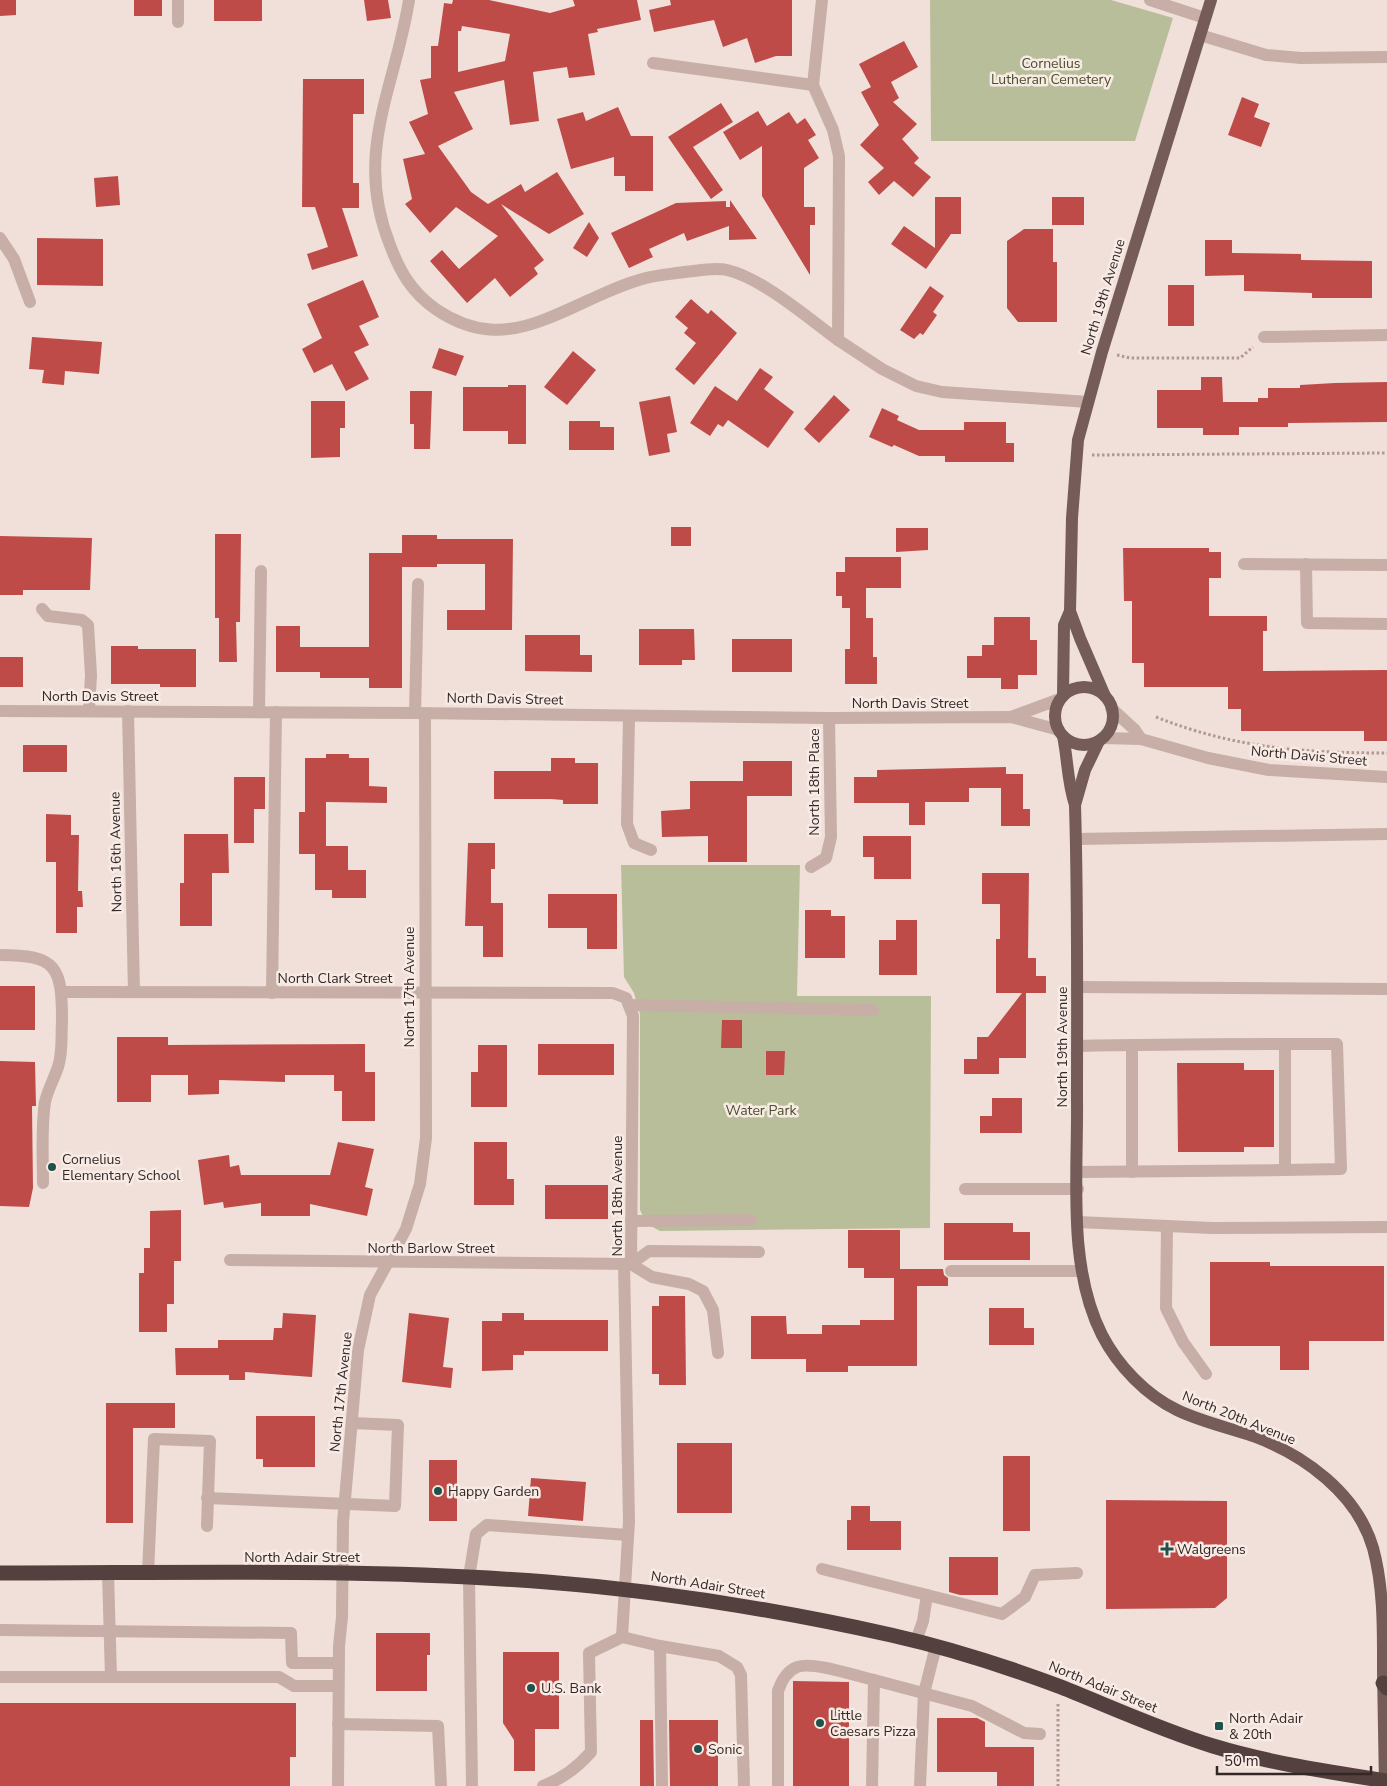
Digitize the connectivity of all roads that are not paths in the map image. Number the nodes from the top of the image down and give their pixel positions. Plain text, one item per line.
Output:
1 (178, 0) edge
2 (409, 0) edge
3 (822, 0) edge
4 (1150, 0) edge
5 (1211, 0) edge
6 (1205, 18) junction
7 (178, 22) dead end
8 (1200, 35) junction
9 (1387, 57) edge
10 (654, 63) dead end
11 (813, 84) junction
12 (0, 238) edge
13 (30, 302) dead end
14 (1387, 335) edge
15 (1264, 337) road end
16 (838, 340) junction
17 (1088, 402) junction
18 (1244, 564) dead end
19 (1306, 564) junction
20 (1387, 565) edge
21 (261, 571) dead end
22 (418, 584) dead end
23 (42, 609) dead end
24 (1070, 611) junction
25 (1387, 624) edge
26 (1105, 697) junction
27 (1062, 698) junction
28 (1112, 708) junction
29 (0, 711) edge
30 (89, 711) junction
31 (128, 711) junction
32 (258, 712) junction
33 (276, 712) junction
34 (420, 713) junction
35 (629, 716) junction
36 (1011, 717) junction
37 (829, 718) junction
38 (1061, 733) junction
39 (1141, 739) junction
40 (1100, 740) junction
41 (1387, 777) edge
42 (1075, 805) junction
43 (1387, 834) edge
44 (1076, 839) junction
45 (651, 850) dead end
46 (811, 867) dead end
47 (0, 955) edge
48 (1077, 987) junction
49 (1387, 989) edge
50 (62, 992) junction
51 (134, 992) junction
52 (272, 993) junction
53 (424, 993) junction
54 (627, 1002) junction
55 (874, 1010) dead end
56 (1285, 1044) junction
57 (1132, 1045) junction
58 (1077, 1046) junction
59 (1286, 1170) junction
60 (1078, 1172) junction
61 (1132, 1172) junction
62 (43, 1183) dead end
63 (965, 1189) dead end
64 (1078, 1189) junction
65 (631, 1220) junction
66 (751, 1220) dead end
67 (1078, 1222) junction
68 (1167, 1226) junction
69 (1387, 1227) edge
70 (759, 1252) dead end
71 (230, 1260) dead end
72 (386, 1263) junction
73 (628, 1264) junction
74 (951, 1271) dead end
75 (1081, 1271) junction
76 (1084, 1289) joint
77 (718, 1353) dead end
78 (1206, 1374) dead end
79 (352, 1423) junction
80 (208, 1498) junction
81 (344, 1504) junction
82 (207, 1526) dead end
83 (628, 1535) junction
84 (822, 1569) dead end
85 (0, 1573) edge
86 (108, 1573) junction
87 (148, 1573) junction
88 (342, 1573) junction
89 (1077, 1573) dead end
90 (469, 1577) junction
91 (627, 1590) junction
92 (927, 1595) junction
93 (0, 1630) edge
94 (110, 1631) junction
95 (622, 1637) junction
96 (916, 1641) junction
97 (660, 1646) junction
98 (936, 1646) junction
99 (339, 1663) junction
100 (0, 1677) edge
101 (111, 1677) junction
102 (874, 1680) junction
103 (338, 1686) junction
104 (1385, 1686) edge
105 (924, 1693) junction
106 (338, 1724) junction
107 (1040, 1734) dead end
108 (1383, 1783) edge
109 (338, 1786) edge
110 (441, 1786) edge
111 (472, 1786) edge
112 (543, 1786) edge
113 (662, 1786) edge
114 (744, 1786) edge
115 (778, 1786) edge
116 (872, 1786) edge
117 (920, 1786) edge

1 - 7 street
2 - 16 street
3 - 11 street
4 - 6 street
5 - 6 main road, North 19th Avenue
6 - 8 main road, North 19th Avenue
8 - 9 street
8 - 17 main road, North 19th Avenue
10 - 11 street
11 - 16 street
12 - 13 street
14 - 15 street
16 - 17 street
17 - 24 main road, North 19th Avenue
18 - 19 street
19 - 20 street
19 - 25 street
21 - 32 street
22 - 34 street, North 17th Avenue
23 - 30 street
24 - 26 main road, North 19th Avenue
24 - 27 main road, North 19th Avenue
26 - 27 main road
26 - 28 main road, North 19th Avenue
27 - 36 street
27 - 38 main road, North 19th Avenue
28 - 39 street
28 - 40 main road, North 19th Avenue
29 - 30 street, North Davis Street
30 - 31 street, North Davis Street
31 - 32 street, North Davis Street
31 - 51 street, North 16th Avenue
32 - 33 street, North Davis Street
33 - 34 street, North Davis Street
33 - 52 street
34 - 35 street, North Davis Street
34 - 53 street, North 17th Avenue
35 - 37 street, North Davis Street
35 - 45 street
36 - 37 street, North Davis Street
36 - 38 street
37 - 46 street, North 18th Place
38 - 40 main road
38 - 42 main road, North 19th Avenue
39 - 40 street, North Davis Street
39 - 41 street, North Davis Street
40 - 42 main road, North 19th Avenue
42 - 44 main road, North 19th Avenue
43 - 44 street
44 - 48 main road, North 19th Avenue
47 - 50 street
48 - 49 street
48 - 58 main road, North 19th Avenue
50 - 51 street, North Clark Street
50 - 62 street
51 - 52 street, North Clark Street
52 - 53 street, North Clark Street
53 - 54 street, North Clark Street
53 - 72 street, North 17th Avenue
54 - 55 street, North Clark Street
54 - 65 street, North 18th Avenue
56 - 57 street
56 - 59 street
56 - 59 street
57 - 58 street
57 - 61 street
58 - 60 main road, North 19th Avenue
59 - 61 street
60 - 61 street
60 - 64 main road, North 19th Avenue
63 - 64 street
64 - 67 main road, North 19th Avenue
65 - 66 street
65 - 73 street, North 18th Avenue
67 - 68 street
67 - 75 main road, North 19th Avenue
68 - 69 street
68 - 78 street
70 - 73 street, North 18th Avenue
71 - 72 street, North Barlow Street
72 - 73 street, North Barlow Street
72 - 79 street, North 17th Avenue
73 - 77 street
73 - 83 street
74 - 75 street
75 - 76 main road, North 19th Avenue
76 - 104 main road, North 20th Avenue
79 - 81 street, North 17th Avenue
79 - 81 street
80 - 81 street
80 - 82 street
80 - 87 street
81 - 88 street, North 17th Avenue
83 - 90 street
83 - 91 street
84 - 92 street
85 - 86 highway, North Adair Street
86 - 87 highway, North Adair Street
86 - 94 street
87 - 88 highway, North Adair Street
88 - 90 highway, North Adair Street
88 - 99 street, North 17th Avenue
89 - 92 street
90 - 91 highway, North Adair Street
90 - 111 street
91 - 95 street
91 - 96 highway, North Adair Street
92 - 96 street
93 - 94 street
94 - 99 street
94 - 101 street
95 - 97 street
95 - 112 street
96 - 98 highway, North Adair Street
97 - 113 street
97 - 114 street
98 - 105 street
98 - 108 highway, North Adair Street
99 - 103 street, North 17th Avenue
100 - 101 street
101 - 103 street
102 - 105 street
102 - 115 street
102 - 116 street
103 - 106 street, North 17th Avenue
104 - 108 main road, North 20th Avenue
105 - 107 street
105 - 117 street
106 - 109 street, North 17th Avenue
106 - 110 street

